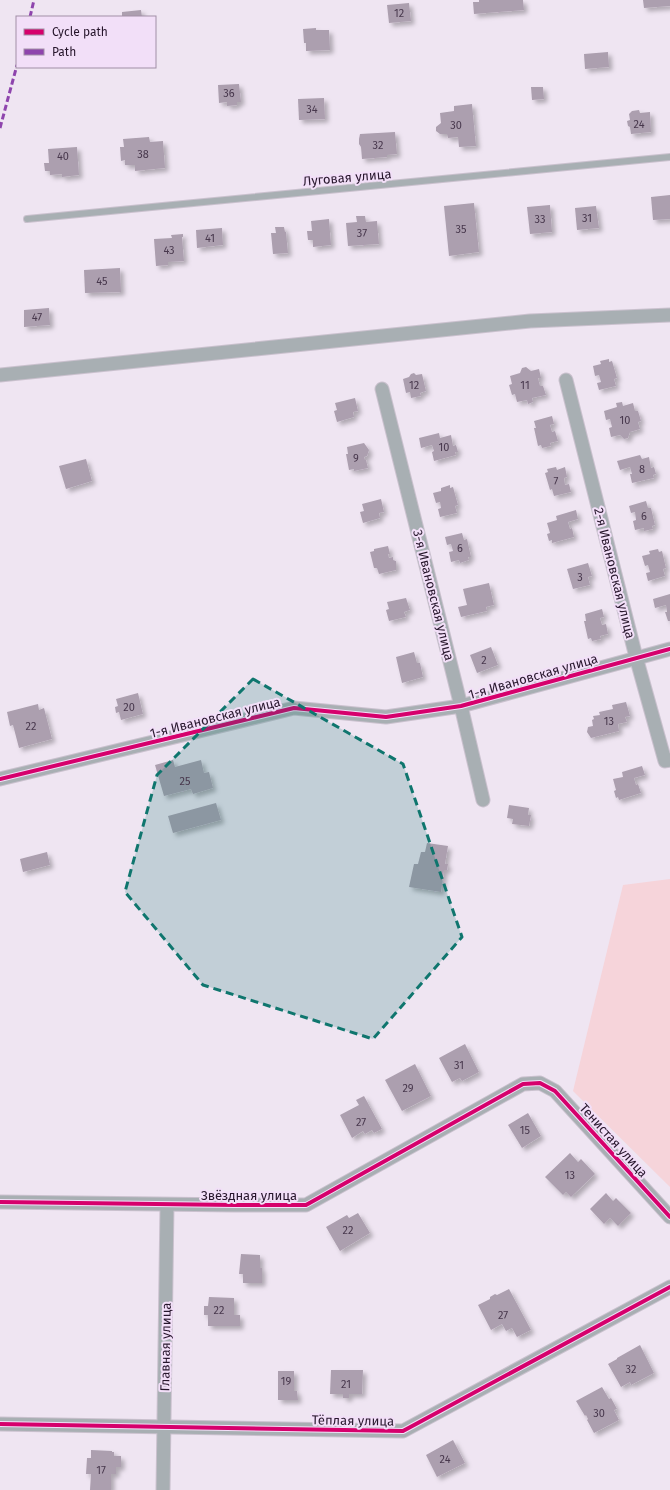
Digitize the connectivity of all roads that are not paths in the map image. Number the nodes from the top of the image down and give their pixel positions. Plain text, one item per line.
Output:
1 (670, 157) edge
2 (26, 219) dead end
3 (670, 315) edge
4 (0, 375) edge
5 (566, 380) dead end
6 (382, 389) dead end
7 (670, 649) edge
8 (636, 657) junction
9 (461, 706) junction
10 (670, 760) edge
11 (0, 779) edge
12 (483, 800) dead end
13 (540, 1083) joint
14 (0, 1202) edge
15 (167, 1205) junction
16 (670, 1217) edge
17 (670, 1287) edge
18 (0, 1424) edge
19 (164, 1428) junction
20 (163, 1490) edge

1 - 2 lane, Луговая улица
3 - 4 street
5 - 8 street, 2-я Ивановская улица
6 - 9 street, 3-я Ивановская улица
7 - 8 street, 1-я Ивановская улица
8 - 9 street, 1-я Ивановская улица
8 - 10 street, 2-я Ивановская улица
9 - 11 street, 1-я Ивановская улица
9 - 12 street, 3-я Ивановская улица
13 - 15 street, Звёздная улица
13 - 16 street, Тенистая улица
14 - 15 street, Звёздная улица
15 - 19 street, Главная улица
17 - 19 street, Тёплая улица
18 - 19 street, Тёплая улица
19 - 20 street, Главная улица

